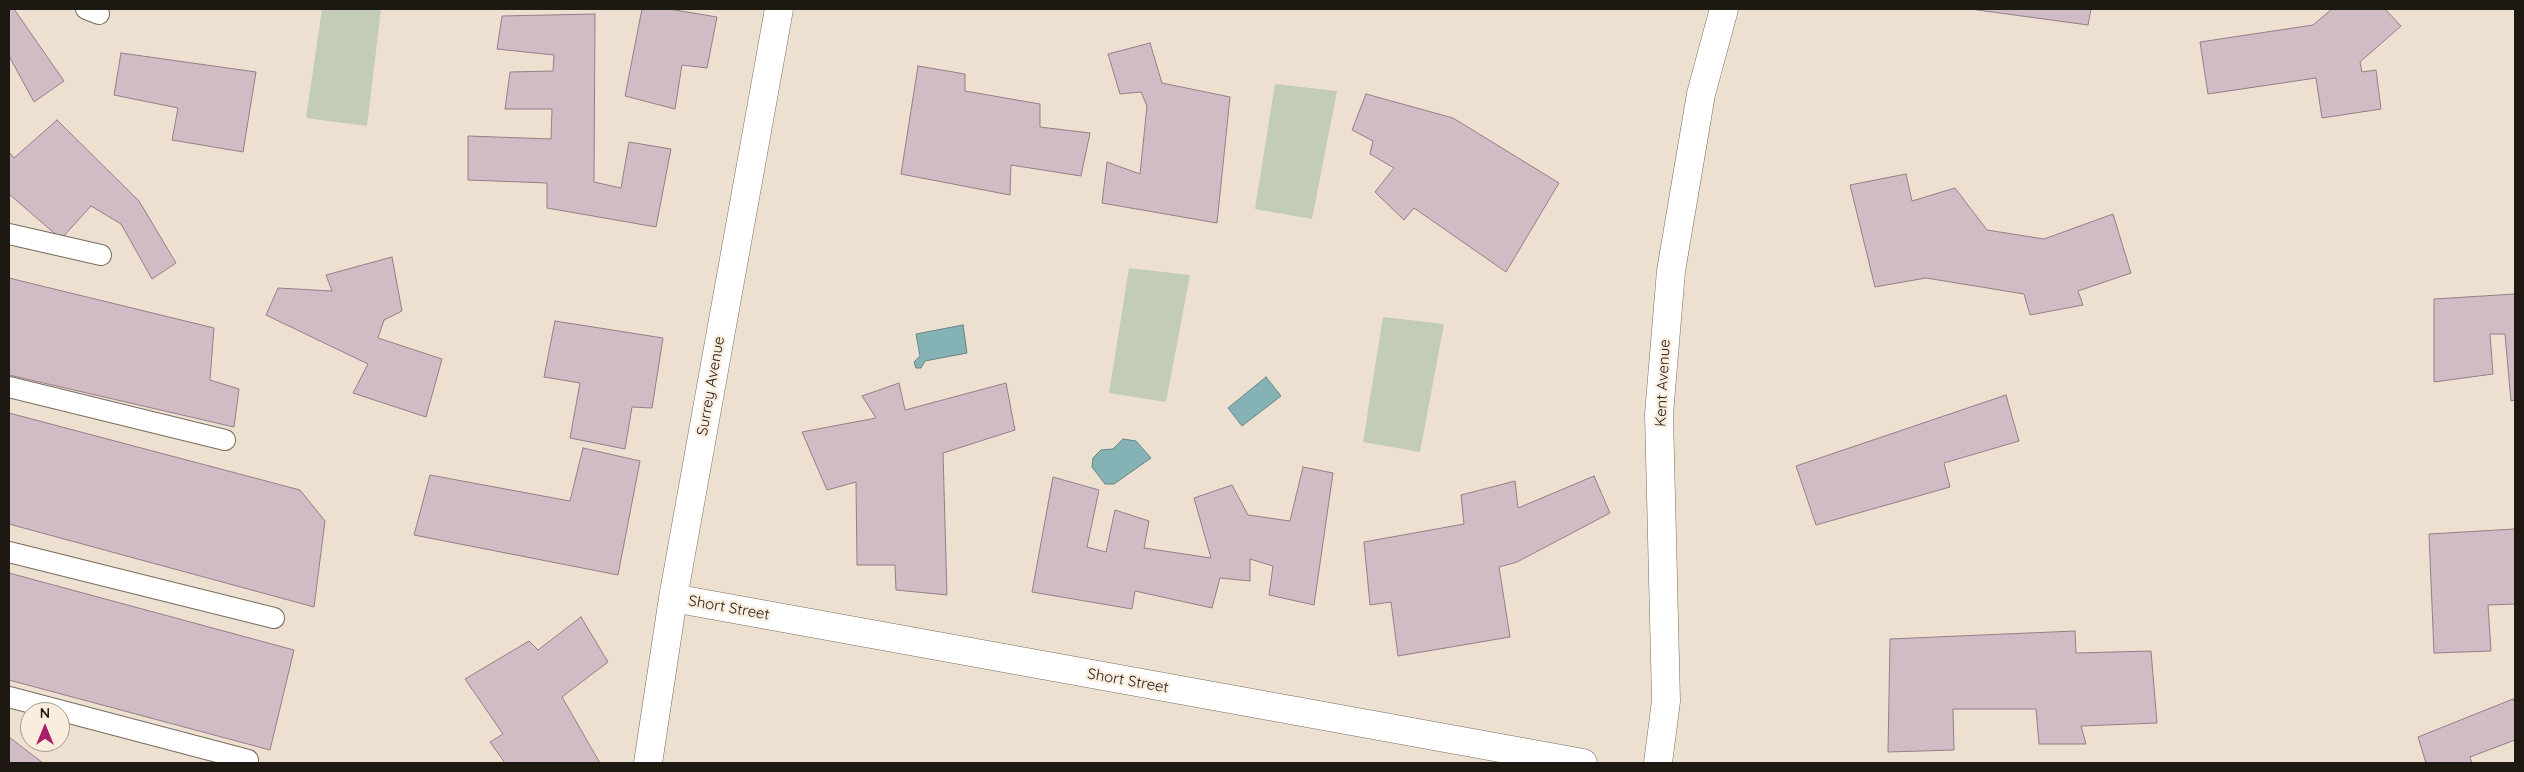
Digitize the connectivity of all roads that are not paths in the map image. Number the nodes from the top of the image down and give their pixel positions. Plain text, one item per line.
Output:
1 (779, 9) edge
2 (1724, 9) edge
3 (9, 234) edge
4 (101, 255) dead end
5 (9, 387) edge
6 (225, 440) dead end
7 (9, 552) edge
8 (673, 598) junction
9 (274, 618) dead end
10 (9, 697) edge
11 (248, 760) dead end
12 (648, 763) edge
13 (1583, 763) edge
14 (1658, 763) edge

1 - 8 street, Surrey Avenue
2 - 14 street, Kent Avenue
3 - 4 lane
5 - 6 lane
7 - 9 lane
8 - 12 street, Surrey Avenue
8 - 13 street, Short Street
10 - 11 lane

